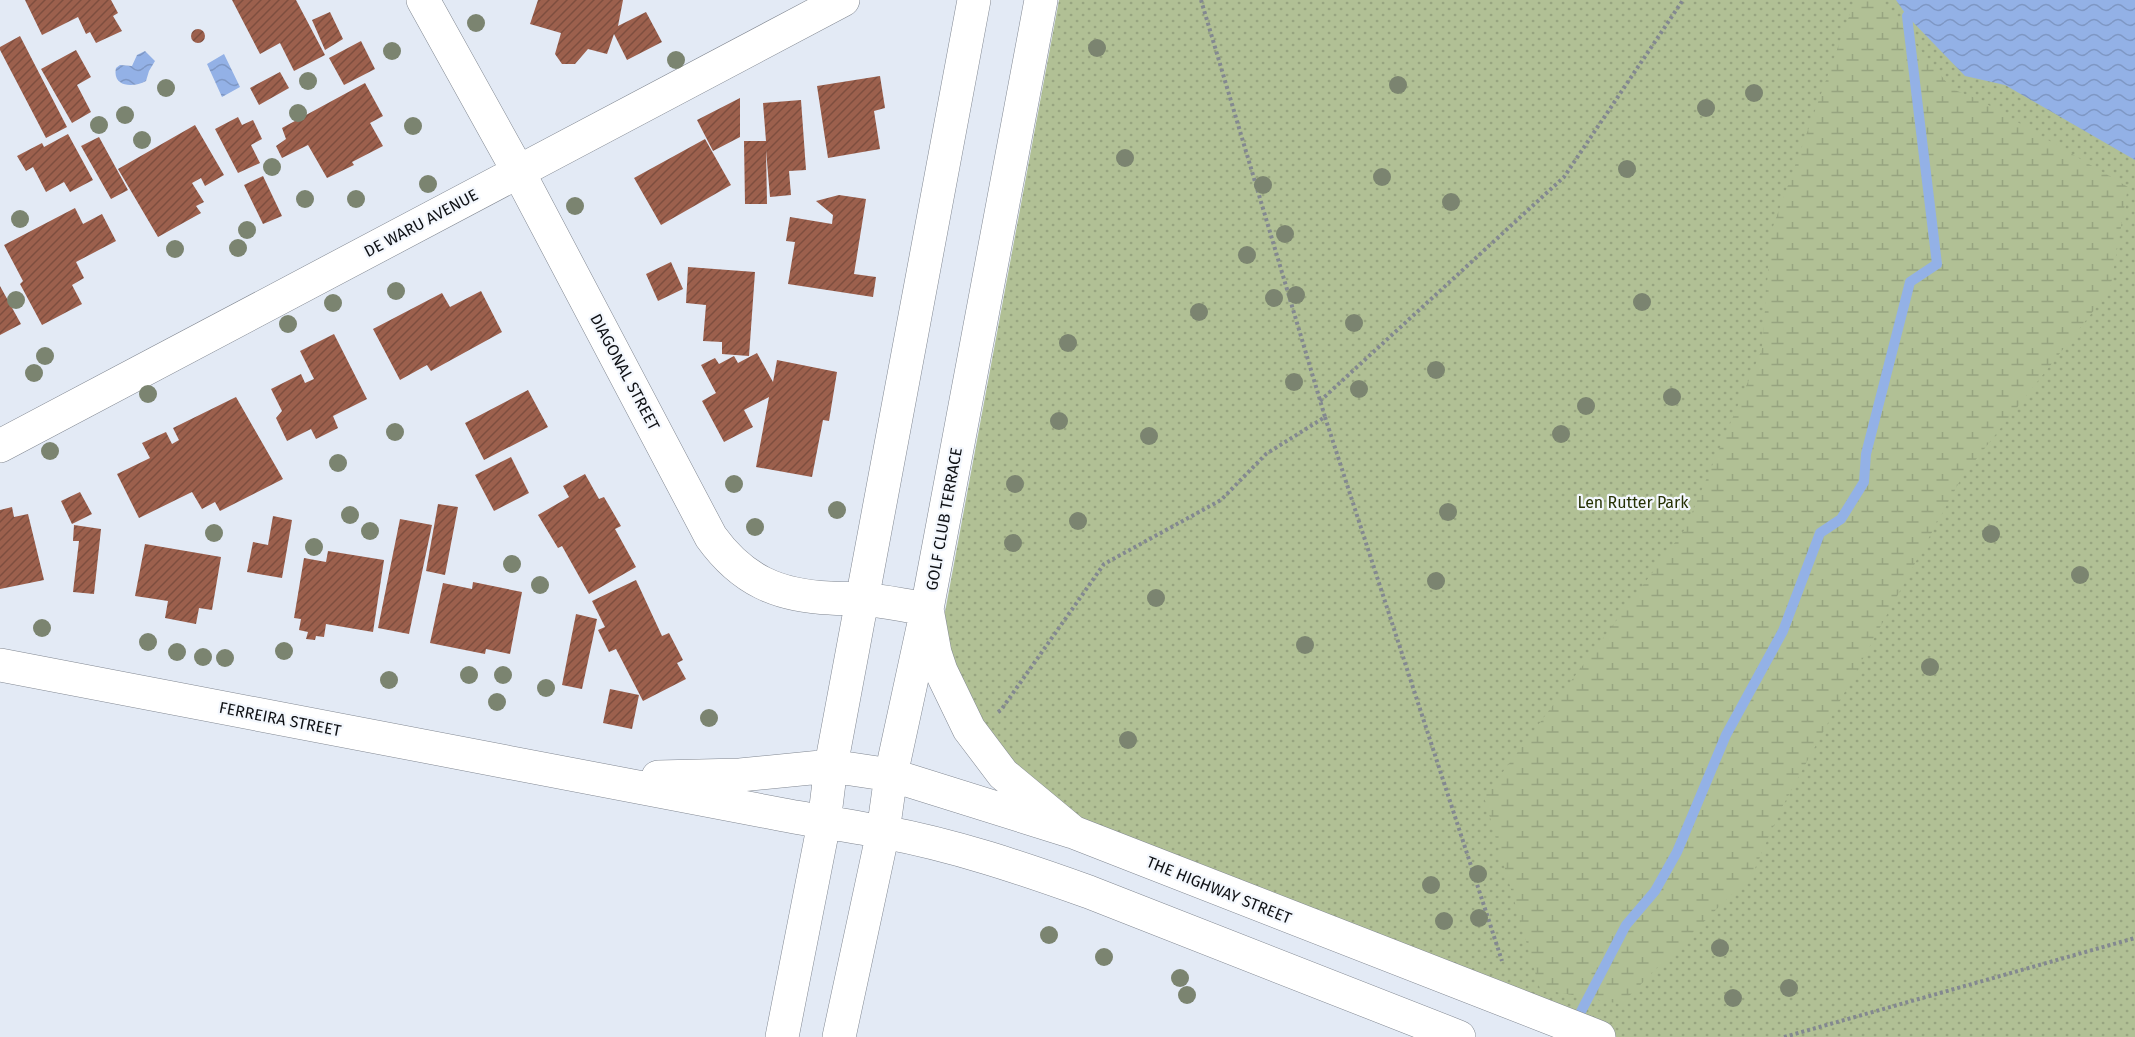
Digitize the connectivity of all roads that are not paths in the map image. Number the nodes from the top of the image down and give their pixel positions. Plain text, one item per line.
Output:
1 (423, 0) edge
2 (843, 0) edge
3 (974, 0) edge
4 (1041, 0) edge
5 (518, 171) junction
6 (0, 446) edge
7 (861, 599) junction
8 (927, 609) junction
9 (0, 665) edge
10 (831, 766) junction
11 (561, 773) junction
12 (891, 775) junction
13 (824, 823) junction
14 (883, 832) junction
15 (1073, 832) junction
16 (782, 1037) edge
17 (839, 1037) edge
18 (1459, 1037) edge
19 (1599, 1037) edge

1 - 5 street, DIAGONAL STREET
2 - 5 street, DE WARU AVENUE
3 - 7 street
4 - 8 street, GOLF CLUB TERRACE
5 - 6 street, DE WARU AVENUE
5 - 7 street, DIAGONAL STREET
7 - 8 street, DIAGONAL STREET
7 - 10 street
8 - 12 street, GOLF CLUB TERRACE
8 - 15 street
9 - 11 street, FERREIRA STREET
10 - 11 street, FERREIRA STREET
10 - 12 street, THE HIGHWAY STREET
10 - 13 street
11 - 13 street, FERREIRA STREET
12 - 14 street, GOLF CLUB TERRACE
12 - 15 street, THE HIGHWAY STREET
13 - 14 street
13 - 16 street
14 - 17 street, GOLF CLUB TERRACE
14 - 18 street
15 - 19 street, THE HIGHWAY STREET

